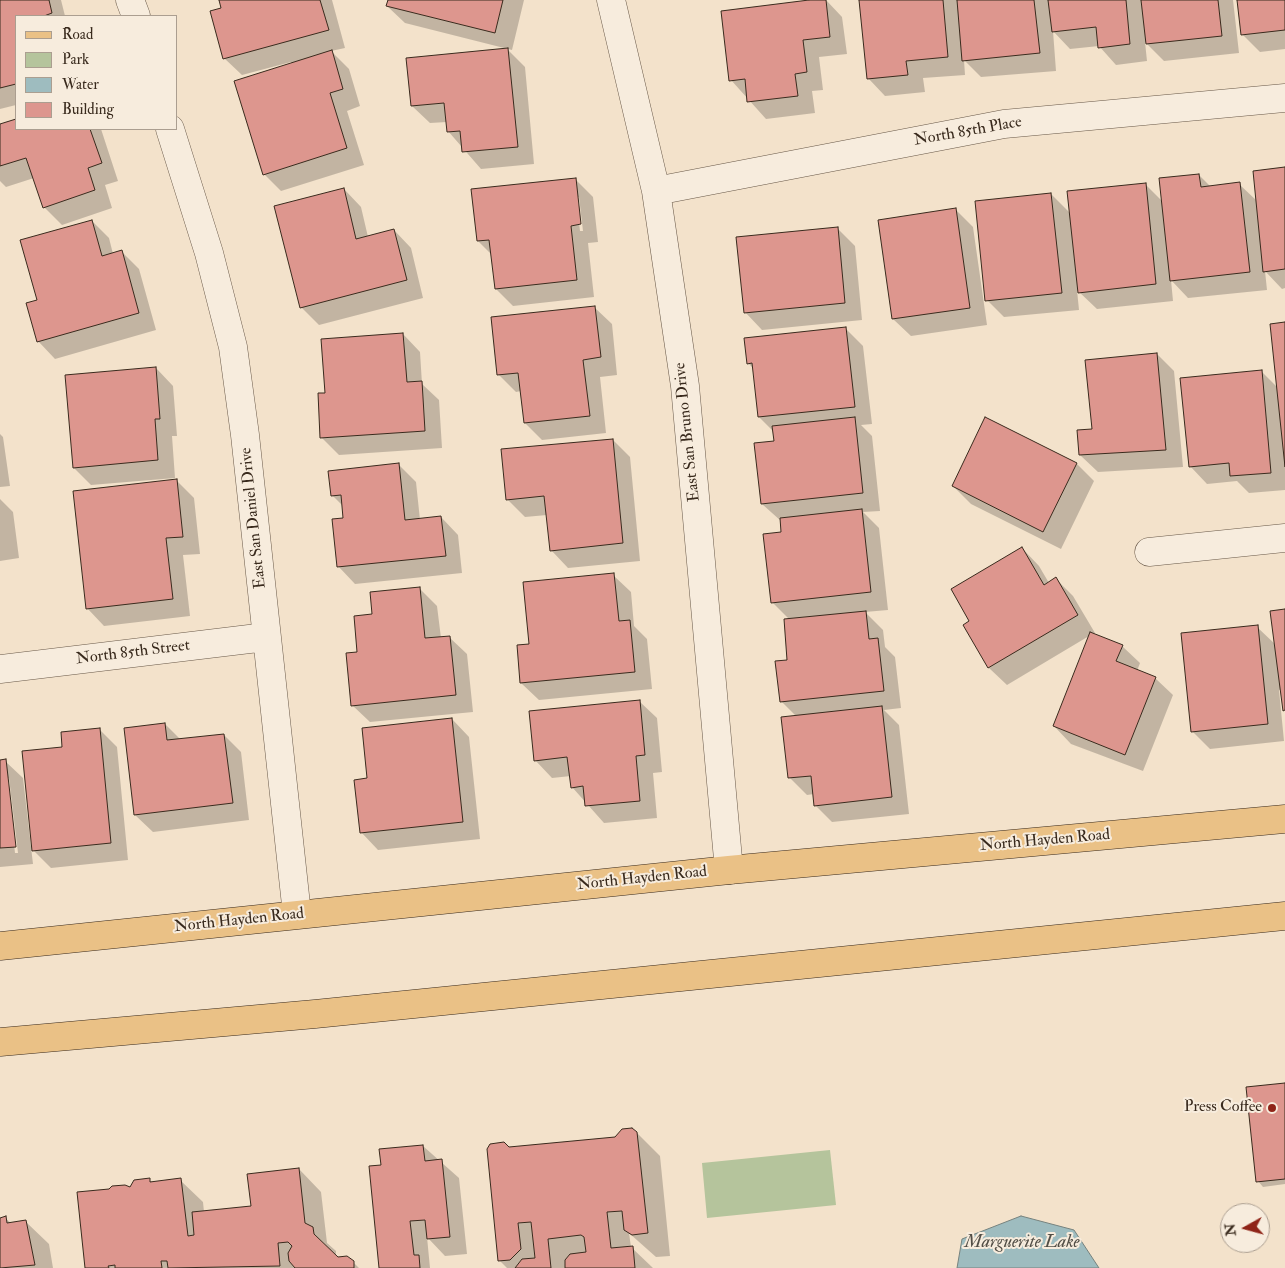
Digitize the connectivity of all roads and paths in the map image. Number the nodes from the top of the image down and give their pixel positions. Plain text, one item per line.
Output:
1 (130, 0) edge
2 (611, 0) edge
3 (136, 15) edge
4 (1285, 98) edge
5 (170, 130) edge
6 (656, 191) junction
7 (1285, 538) edge
8 (1149, 552) dead end
9 (266, 637) junction
10 (0, 669) edge
11 (1285, 819) edge
12 (729, 870) junction
13 (297, 914) junction
14 (1285, 916) edge
15 (0, 946) edge
16 (0, 1042) edge

1 - 3 street
2 - 6 street, East San Bruno Drive
4 - 6 street, North 85th Place
5 - 9 street, East San Daniel Drive
6 - 12 street, East San Bruno Drive
7 - 8 street
9 - 10 street, North 85th Street
9 - 13 street, East San Daniel Drive
11 - 12 main road, North Hayden Road
12 - 13 main road, North Hayden Road
13 - 15 main road, North Hayden Road
14 - 16 main road

